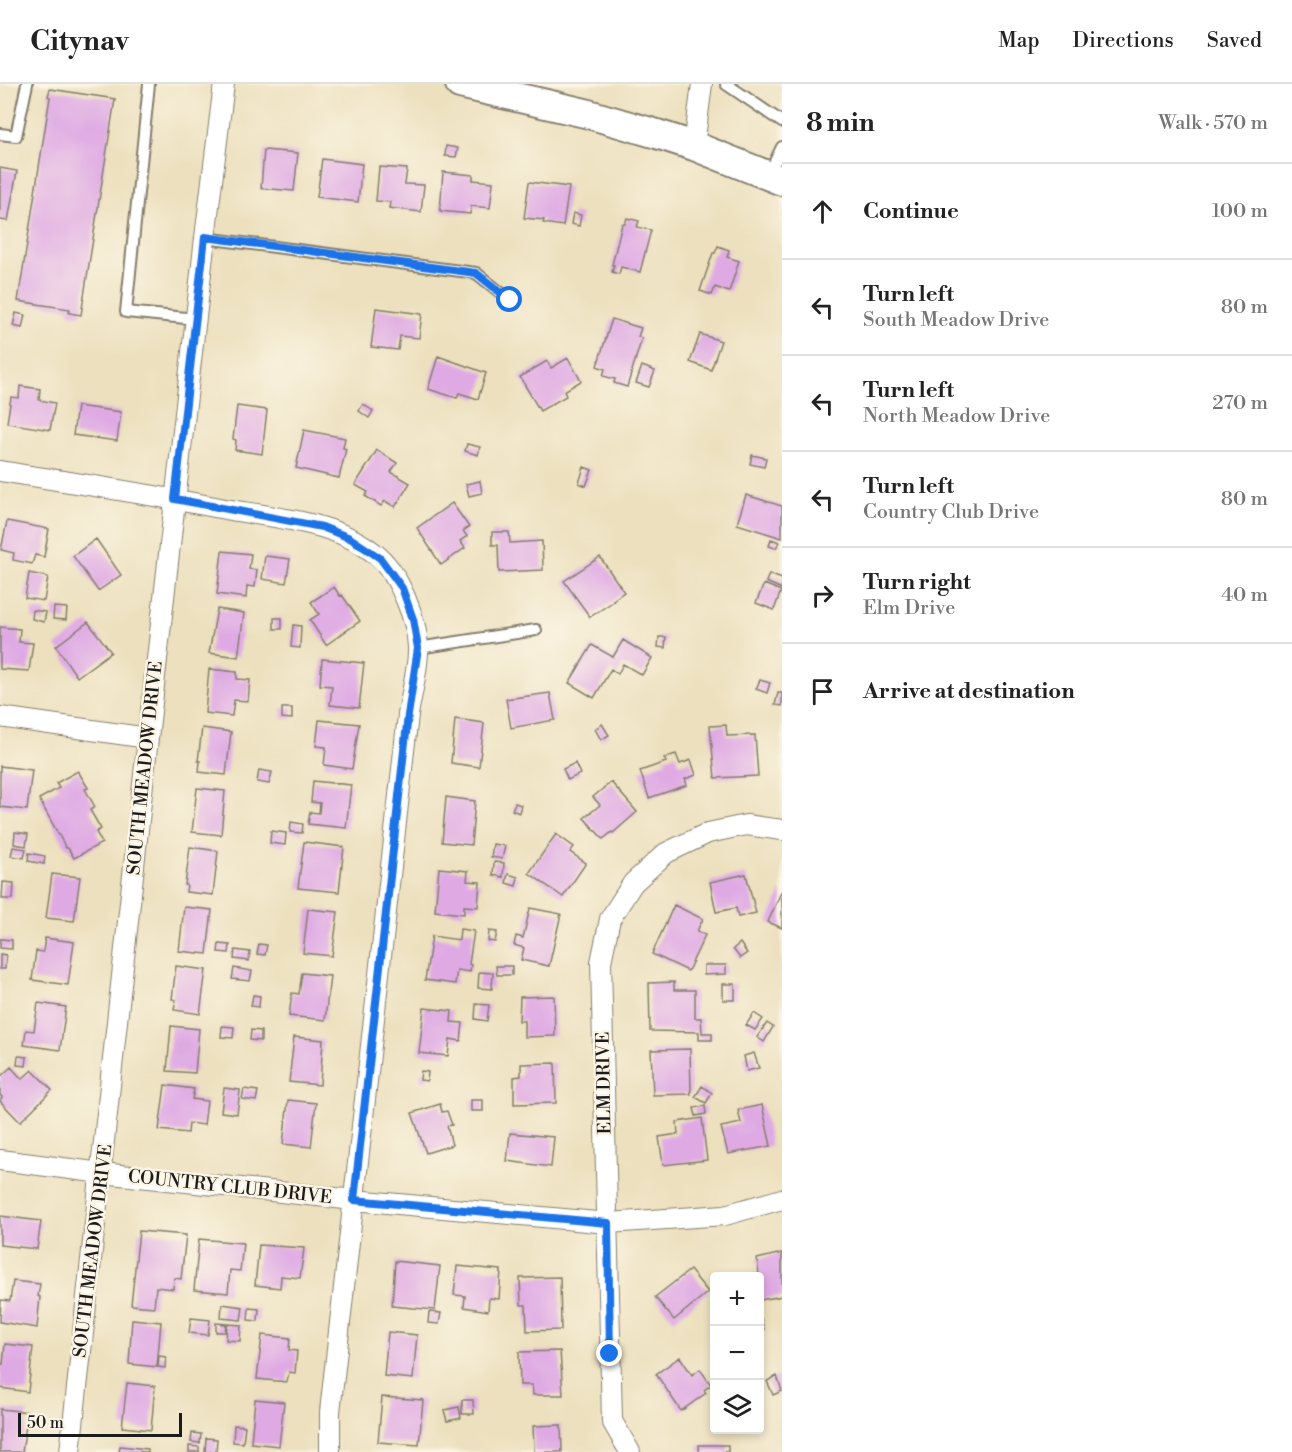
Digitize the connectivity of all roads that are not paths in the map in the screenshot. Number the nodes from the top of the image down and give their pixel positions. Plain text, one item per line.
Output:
1 (27, 84) edge
2 (149, 84) edge
3 (224, 84) edge
4 (460, 84) edge
5 (702, 84) edge
6 (726, 84) edge
7 (782, 122) edge
8 (0, 134) edge
9 (694, 146) junction
10 (782, 147) edge
11 (775, 178) edge
12 (205, 237) junction
13 (510, 300) dead end
14 (195, 318) junction
15 (0, 471) edge
16 (175, 499) junction
17 (536, 630) dead end
18 (418, 648) junction
19 (0, 717) edge
20 (148, 738) junction
21 (782, 830) edge
22 (0, 1160) edge
23 (102, 1173) junction
24 (782, 1199) edge
25 (354, 1200) junction
26 (608, 1223) junction
27 (70, 1452) edge
28 (330, 1452) edge
29 (630, 1452) edge

1 - 8 lane
2 - 14 lane
3 - 12 street, SOUTH MEADOW DRIVE
4 - 9 main road
5 - 9 street
6 - 7 lane
9 - 11 main road
10 - 11 lane
12 - 13 lane
12 - 14 street, SOUTH MEADOW DRIVE
14 - 16 street, SOUTH MEADOW DRIVE
15 - 16 street
16 - 18 street
16 - 20 street, SOUTH MEADOW DRIVE
17 - 18 lane
18 - 25 street
19 - 20 street
20 - 23 street, SOUTH MEADOW DRIVE
21 - 26 street, ELM DRIVE
22 - 23 street, COUNTRY CLUB DRIVE
23 - 25 street, COUNTRY CLUB DRIVE
23 - 27 street, SOUTH MEADOW DRIVE
24 - 26 street, COUNTRY CLUB DRIVE
25 - 26 street, COUNTRY CLUB DRIVE
25 - 28 street
26 - 29 street, ELM DRIVE

